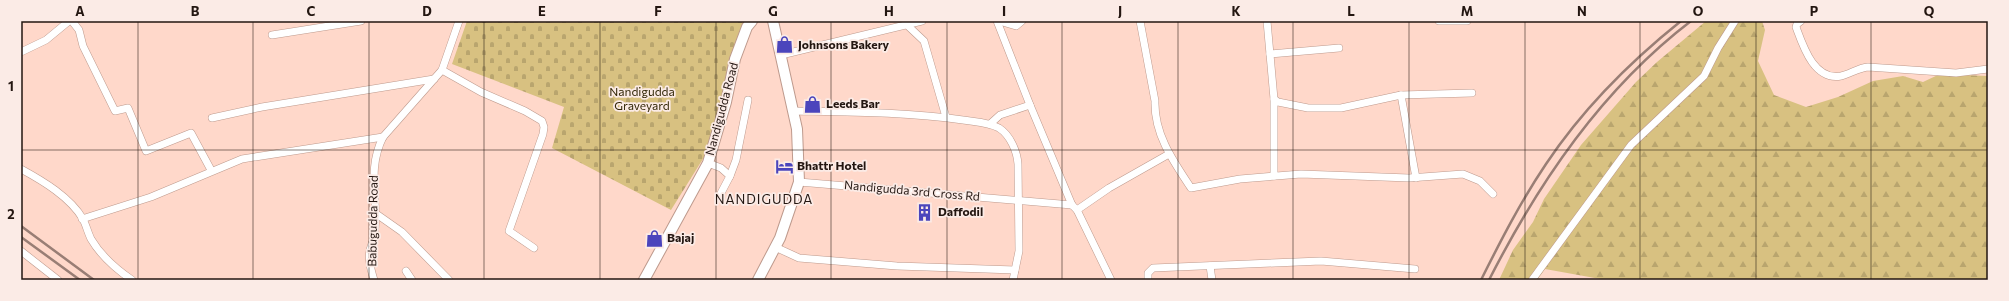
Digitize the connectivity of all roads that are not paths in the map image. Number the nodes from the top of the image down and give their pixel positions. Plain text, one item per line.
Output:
1 (70, 21) edge
2 (361, 21) edge
3 (459, 21) edge
4 (752, 21) edge
5 (773, 21) edge
6 (922, 21) edge
7 (998, 21) edge
8 (1022, 21) edge
9 (1140, 21) edge
10 (1267, 21) edge
11 (1439, 21) edge
12 (1457, 21) edge
13 (1467, 21) edge
14 (1735, 21) edge
15 (1801, 21) edge
16 (908, 26) junction
17 (272, 36) dead end
18 (1339, 48) dead end
19 (21, 52) edge
20 (1270, 54) junction
21 (781, 55) junction
22 (1988, 69) edge
23 (442, 70) junction
24 (434, 79) junction
25 (1472, 93) dead end
26 (1401, 95) junction
27 (1274, 99) junction
28 (748, 100) dead end
29 (1030, 105) junction
30 (794, 111) junction
31 (946, 117) junction
32 (212, 118) dead end
33 (990, 124) junction
34 (383, 137) junction
35 (1169, 154) junction
36 (708, 163) junction
37 (21, 169) edge
38 (211, 170) junction
39 (730, 176) junction
40 (1274, 176) junction
41 (1416, 178) junction
42 (799, 182) junction
43 (721, 193) dead end
44 (1493, 194) dead end
45 (1018, 200) junction
46 (1074, 208) junction
47 (375, 214) junction
48 (82, 219) junction
49 (775, 247) junction
50 (534, 248) dead end
51 (21, 251) edge
52 (1210, 266) junction
53 (1415, 269) dead end
54 (1015, 270) junction
55 (406, 271) dead end
56 (54, 279) edge
57 (761, 279) edge
58 (132, 280) edge
59 (374, 280) edge
60 (412, 280) edge
61 (449, 280) edge
62 (644, 280) edge
63 (1014, 280) edge
64 (1110, 280) edge
65 (1148, 280) edge
66 (1212, 280) edge
67 (1532, 280) edge

1 - 19 street
1 - 38 street
2 - 17 street
3 - 23 street, Babugudda Road
4 - 36 main road, Nandigudda Road
5 - 21 main road
6 - 16 street
7 - 8 street
7 - 29 street
9 - 35 street
10 - 20 street
11 - 12 street
12 - 13 street
14 - 67 street
15 - 22 street
16 - 21 street
16 - 31 street
18 - 20 street
20 - 27 street
21 - 30 main road
23 - 24 street, Babugudda Road
23 - 50 street
24 - 32 street
24 - 34 street, Babugudda Road
25 - 26 street
26 - 27 street
26 - 41 street
27 - 40 street
28 - 39 street
29 - 33 street
29 - 46 street
30 - 31 street
30 - 42 main road
31 - 33 street
33 - 45 street
34 - 38 street
34 - 47 street, Babugudda Road
35 - 40 street
35 - 46 street
36 - 39 street
36 - 62 main road, Nandigudda Road
37 - 48 street
38 - 48 street
39 - 43 street
40 - 41 street
41 - 44 street
42 - 45 street, Nandigudda 3rd Cross Rd
42 - 49 main road
45 - 46 street, Nandigudda 3rd Cross Rd
45 - 54 street
46 - 64 street
47 - 59 street, Babugudda Road
47 - 61 street
48 - 58 street
49 - 54 street
49 - 57 main road
51 - 56 street
52 - 53 street
52 - 65 street
52 - 66 street
54 - 63 street
55 - 60 street

